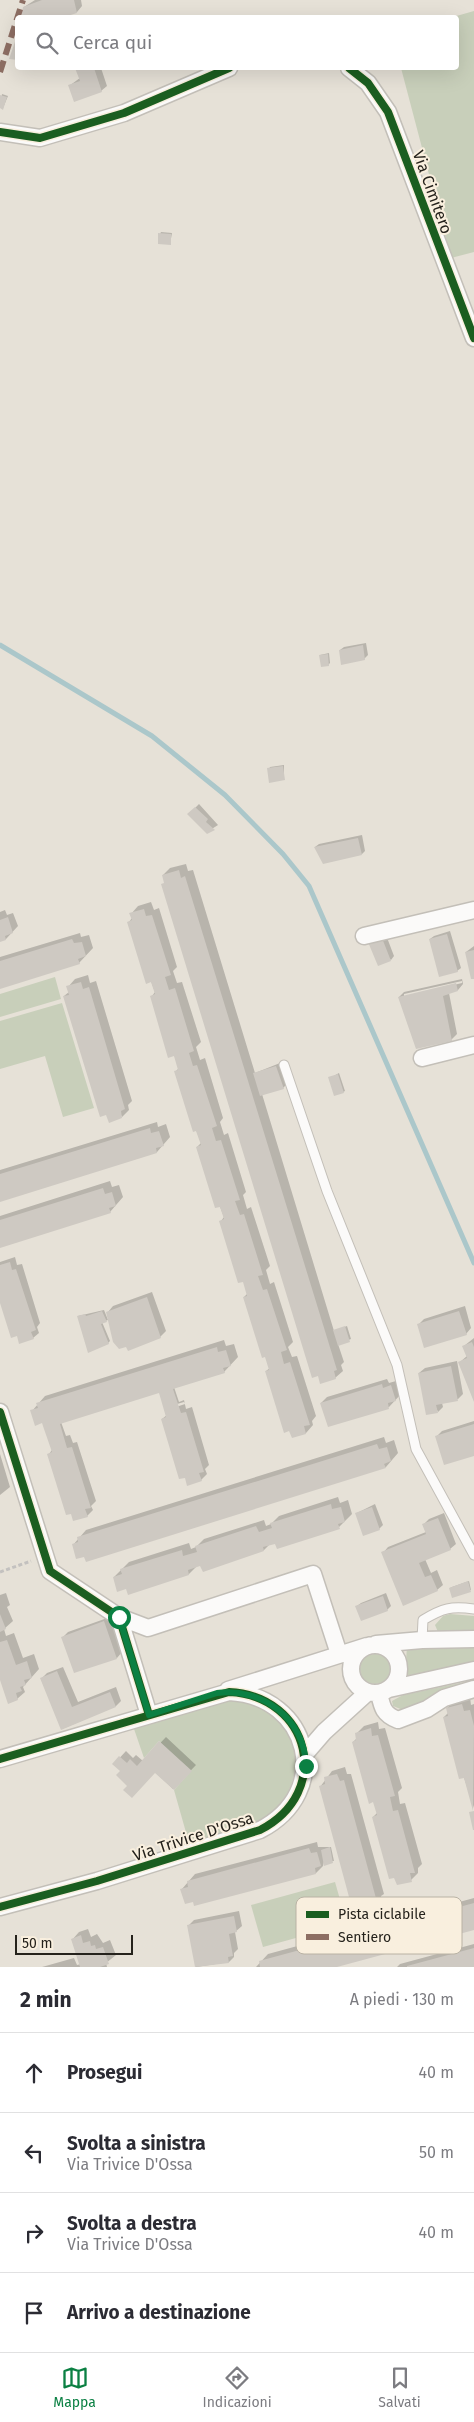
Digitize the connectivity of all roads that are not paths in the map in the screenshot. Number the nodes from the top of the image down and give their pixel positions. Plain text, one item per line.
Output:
1 (224, 70) edge
2 (352, 70) edge
3 (0, 132) edge
4 (474, 338) edge
5 (474, 910) edge
6 (364, 936) dead end
7 (474, 1045) edge
8 (422, 1058) dead end
9 (284, 1064) dead end
10 (0, 1412) edge
11 (474, 1555) edge
12 (474, 1609) edge
13 (119, 1617) junction
14 (474, 1639) edge
15 (422, 1640) junction
16 (371, 1645) junction
17 (339, 1654) junction
18 (474, 1670) edge
19 (474, 1689) edge
20 (378, 1691) junction
21 (217, 1693) junction
22 (149, 1715) junction
23 (305, 1754) junction
24 (0, 1759) edge
25 (0, 1907) edge

1 - 3 street
2 - 4 street, Via Cimitero
5 - 6 street
7 - 8 street
9 - 11 lane
10 - 13 street
12 - 15 lane
13 - 17 street
13 - 22 street
14 - 15 street
15 - 16 street
16 - 17 street
16 - 20 street
16 - 20 street
17 - 21 street
18 - 20 street
19 - 20 street
20 - 23 street
21 - 22 street, Via Trivice D'Ossa
21 - 23 street, Via Trivice D'Ossa
22 - 24 street, Via Trivice D'Ossa
23 - 25 street, Via Trivice D'Ossa

